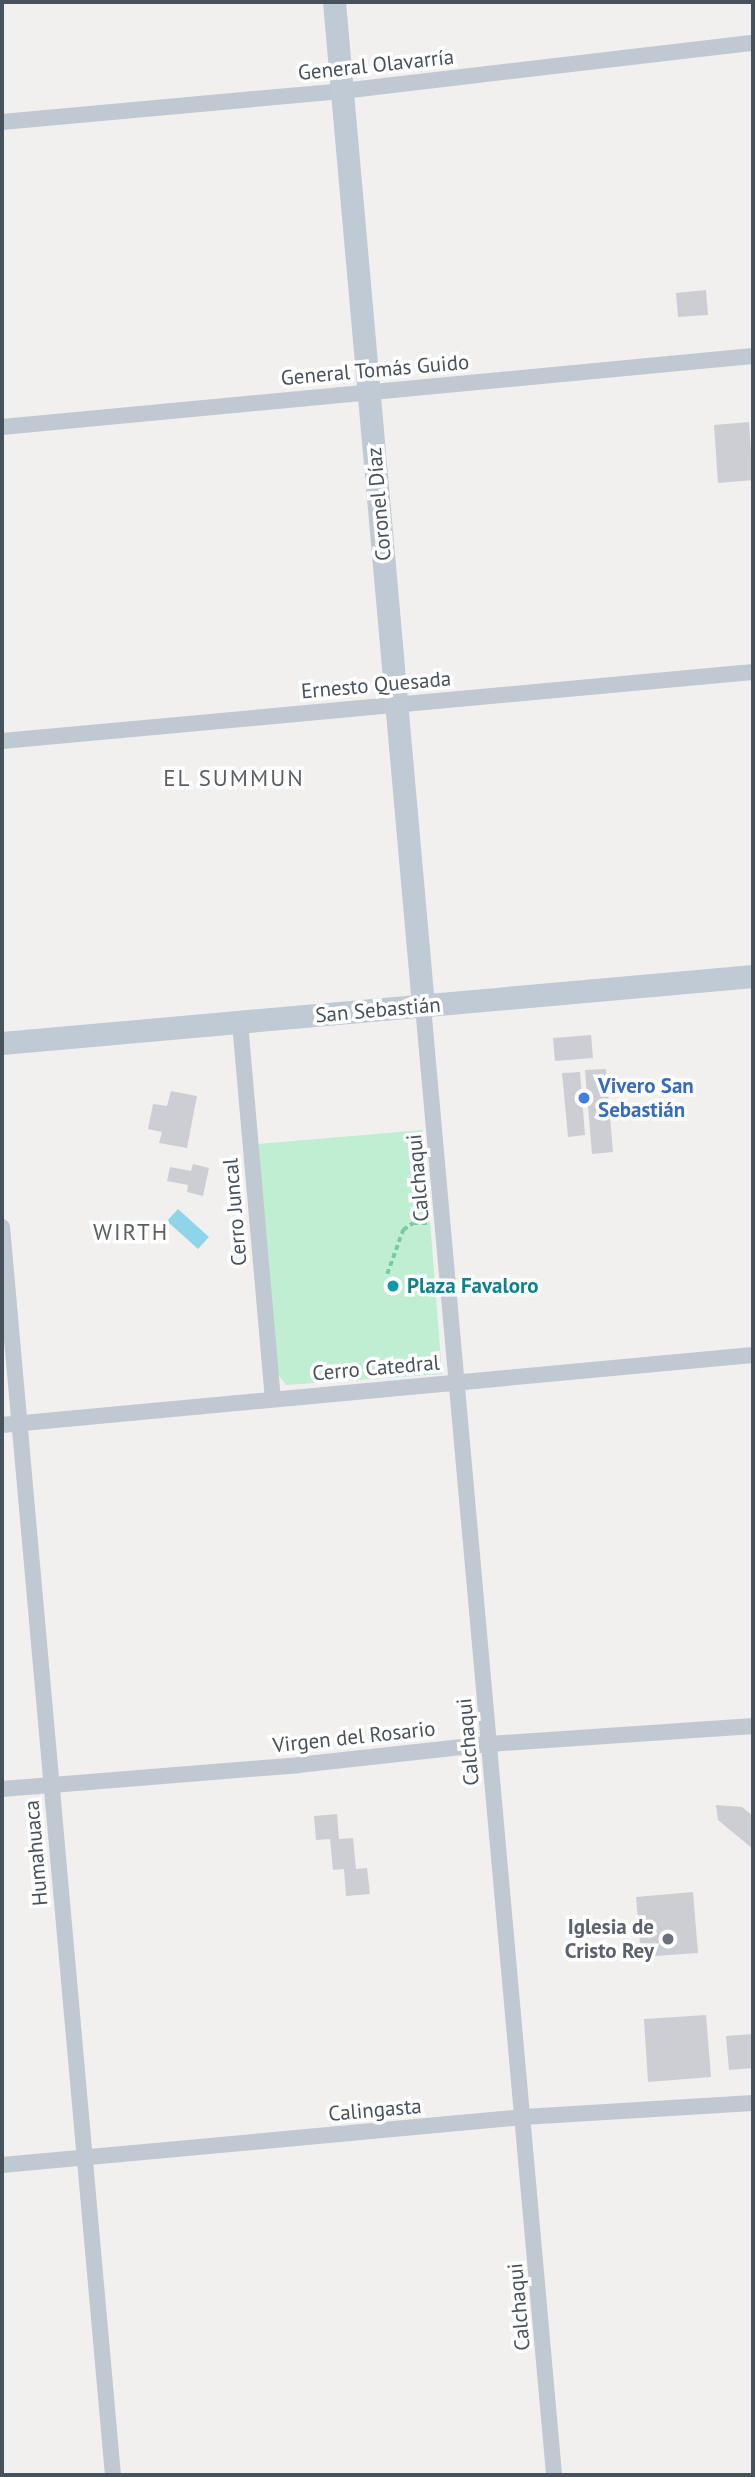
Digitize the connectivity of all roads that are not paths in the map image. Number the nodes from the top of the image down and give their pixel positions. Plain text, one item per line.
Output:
1 (334, 2) edge
2 (753, 43) edge
3 (342, 91) junction
4 (2, 122) edge
5 (753, 356) edge
6 (369, 391) junction
7 (2, 427) edge
8 (753, 672) edge
9 (397, 705) junction
10 (2, 741) edge
11 (753, 976) edge
12 (424, 1006) junction
13 (240, 1023) junction
14 (2, 1043) edge
15 (2, 1227) edge
16 (753, 1355) edge
17 (457, 1381) junction
18 (273, 1398) junction
19 (19, 1423) junction
20 (2, 1425) edge
21 (753, 1726) edge
22 (489, 1744) junction
23 (51, 1784) junction
24 (2, 1789) edge
25 (753, 2103) edge
26 (524, 2116) junction
27 (85, 2158) junction
28 (2, 2165) edge
29 (113, 2475) edge
30 (554, 2475) edge

1 - 3 street, Coronel Díaz
2 - 3 street, General Olavarría
3 - 4 street, General Olavarría
3 - 6 street, Coronel Díaz
5 - 6 street, General Tomás Guido
6 - 7 street, General Tomás Guido
6 - 9 street, Coronel Díaz
8 - 9 street, Ernesto Quesada
9 - 10 street, Ernesto Quesada
9 - 12 street, Coronel Díaz
11 - 12 street, San Sebastián
12 - 13 street, San Sebastián
12 - 17 street, Calchaqui
13 - 14 street, San Sebastián
13 - 18 street, Cerro Juncal
15 - 19 street, Humahuaca
16 - 17 street, Cerro Catedral
17 - 18 street, Cerro Catedral
17 - 22 street, Calchaqui
18 - 19 street, Cerro Catedral
19 - 20 street, Cerro Catedral
19 - 23 street, Humahuaca
21 - 22 street, Virgen del Rosario
22 - 23 street, Virgen del Rosario
22 - 26 street, Calchaqui
23 - 24 street, Virgen del Rosario
23 - 27 street, Humahuaca
25 - 26 street, Calingasta
26 - 27 street, Calingasta
26 - 30 street, Calchaqui
27 - 28 street, Calingasta
27 - 29 street, Humahuaca

